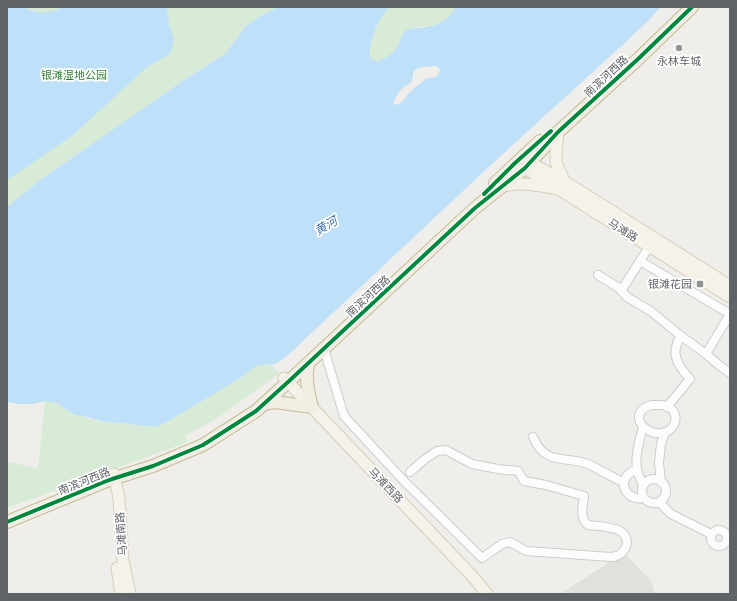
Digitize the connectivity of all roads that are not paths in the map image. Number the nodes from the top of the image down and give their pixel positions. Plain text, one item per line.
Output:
1 (685, 7) edge
2 (692, 7) edge
3 (558, 132) junction
4 (523, 163) junction
5 (503, 186) junction
6 (562, 186) junction
7 (649, 247) junction
8 (640, 261) junction
9 (598, 275) dead end
10 (730, 286) edge
11 (622, 291) junction
12 (730, 297) edge
13 (681, 336) junction
14 (324, 349) junction
15 (706, 354) junction
16 (308, 364) junction
17 (730, 373) edge
18 (286, 380) junction
19 (264, 404) junction
20 (312, 407) junction
21 (667, 407) junction
22 (643, 426) junction
23 (665, 432) junction
24 (533, 437) dead end
25 (637, 470) junction
26 (410, 472) dead end
27 (112, 477) junction
28 (662, 482) junction
29 (624, 483) junction
30 (643, 485) junction
31 (644, 498) junction
32 (659, 502) junction
33 (7, 516) edge
34 (7, 522) edge
35 (711, 534) dead end
36 (121, 594) edge
37 (130, 594) edge
38 (487, 594) edge

1 - 4 highway, 南滨河西路
2 - 3 highway, 南滨河西路
3 - 4 highway, 南滨河西路
3 - 6 main road
4 - 5 highway, 南滨河西路
4 - 6 main road, 马滩路
4 - 18 highway, 南滨河西路
5 - 6 main road
5 - 14 highway, 南滨河西路
6 - 7 main road, 马滩路
6 - 10 main road, 马滩路
7 - 8 street
7 - 12 main road, 马滩路
8 - 11 street
8 - 15 street
9 - 11 street
11 - 13 street
13 - 15 street
13 - 21 street
14 - 16 highway, 南滨河西路
14 - 26 street
15 - 17 street
16 - 18 highway, 南滨河西路
16 - 20 highway
18 - 19 highway, 南滨河西路
18 - 20 main road, 马滩西路
18 - 27 highway, 南滨河西路
19 - 20 highway
19 - 27 highway, 南滨河西路
20 - 38 main road, 马滩西路
21 - 22 street
21 - 23 street
22 - 23 street
22 - 25 street
23 - 28 street
24 - 29 street
25 - 29 street
25 - 30 street
27 - 33 highway, 南滨河西路
27 - 34 highway, 南滨河西路
27 - 36 main road, 马滩南路
27 - 37 main road, 马滩南路
28 - 30 street
28 - 32 street
29 - 31 street
30 - 31 street
31 - 32 street
32 - 35 street

